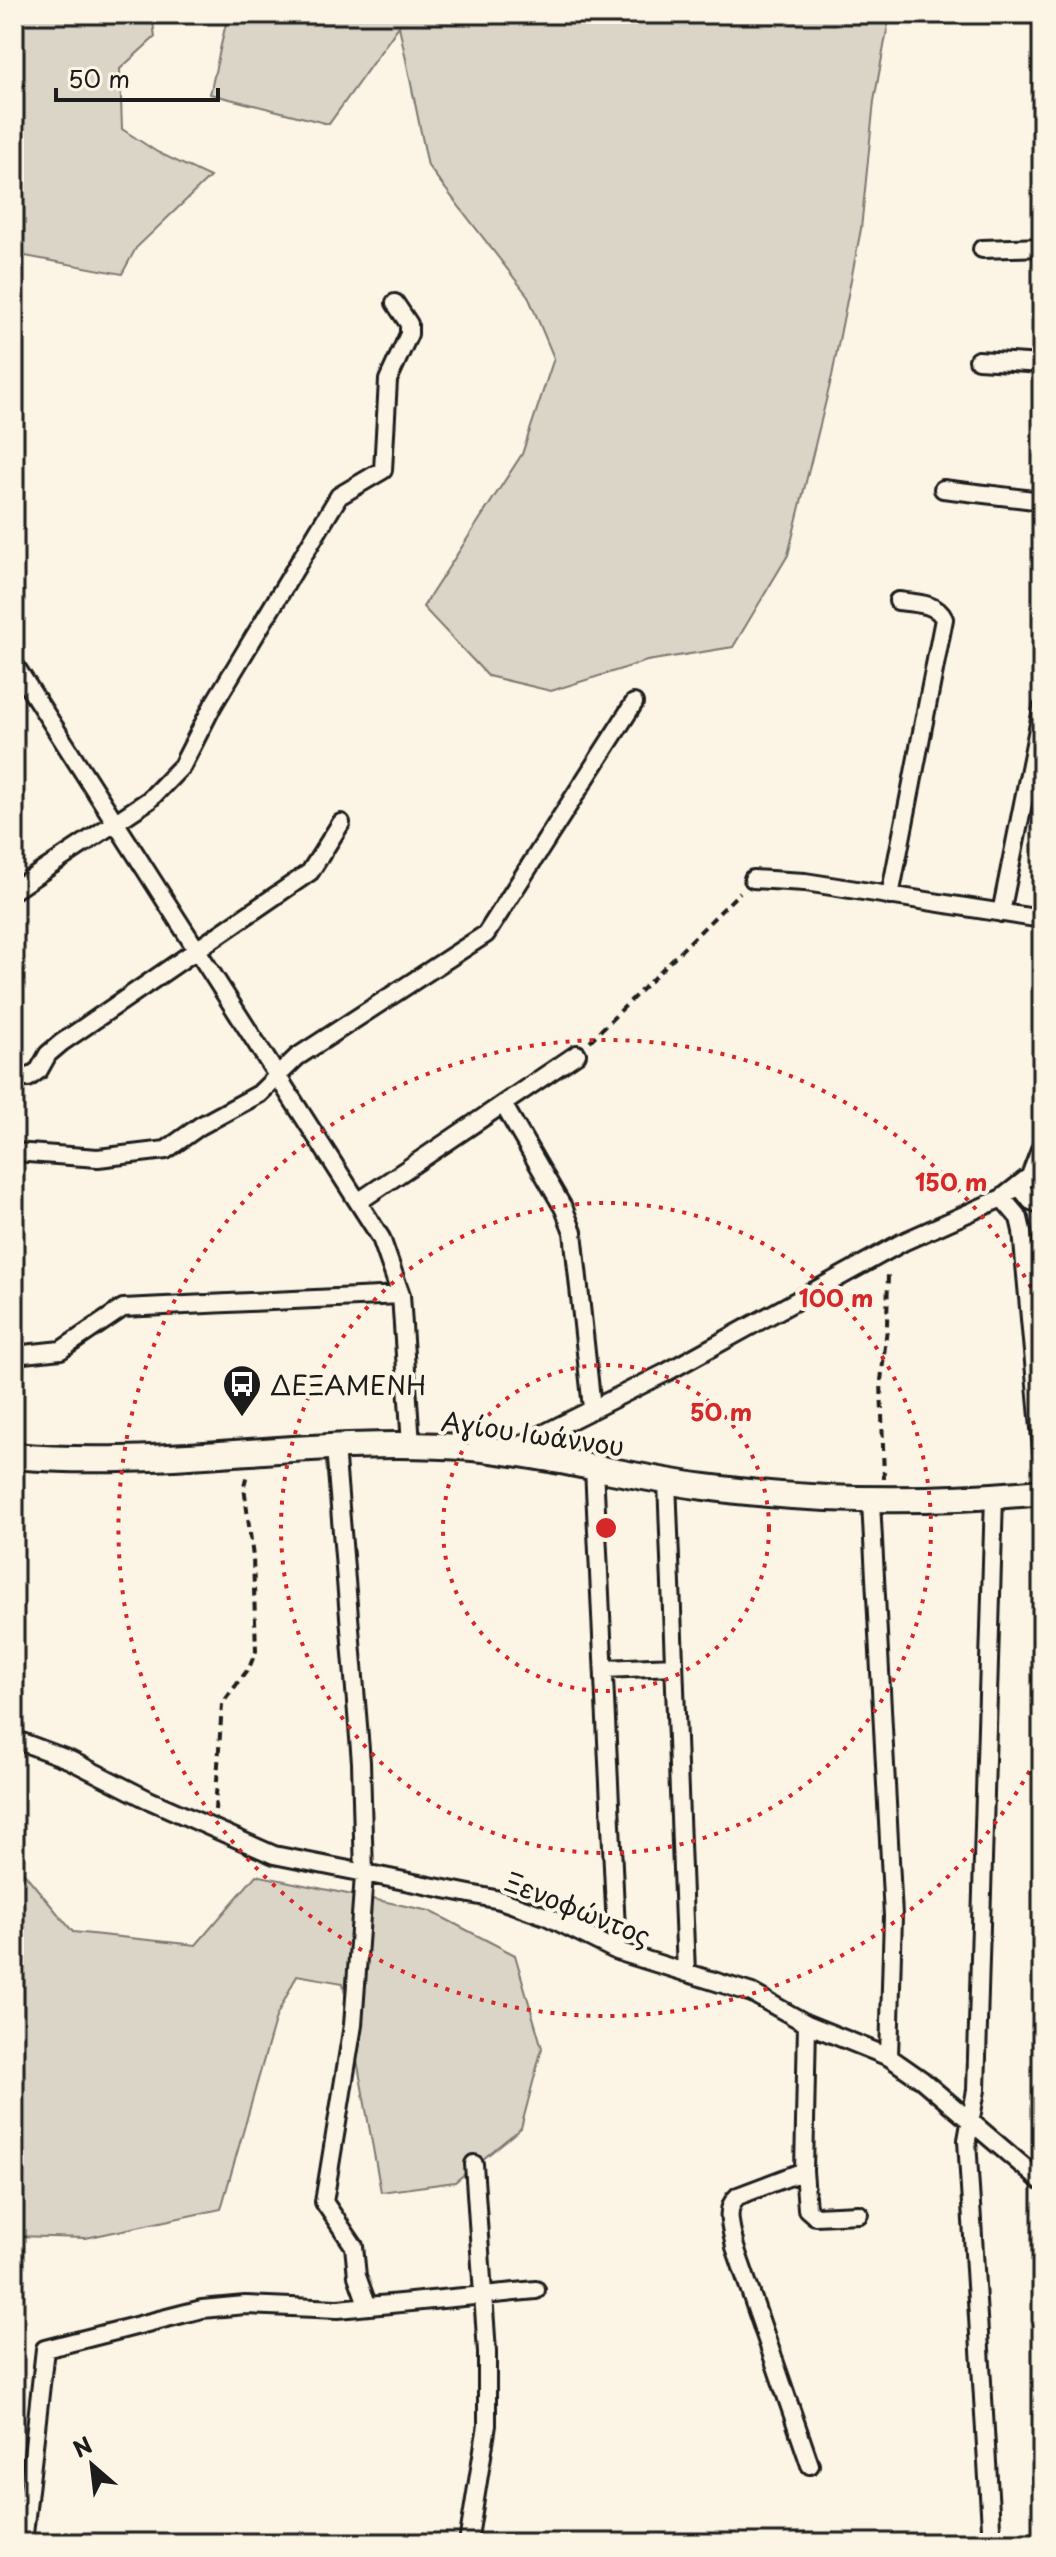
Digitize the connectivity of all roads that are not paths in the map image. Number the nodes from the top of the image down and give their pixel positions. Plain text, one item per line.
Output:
1 (1042, 247) edge
2 (982, 249) dead end
3 (395, 303) dead end
4 (978, 360) dead end
5 (1042, 364) edge
6 (943, 489) dead end
7 (1042, 501) edge
8 (898, 601) dead end
9 (14, 664) edge
10 (634, 703) dead end
11 (1042, 709) edge
12 (115, 823) junction
13 (341, 823) dead end
14 (753, 879) road end
15 (14, 890) edge
16 (890, 896) junction
17 (1001, 913) junction
18 (1042, 919) edge
19 (198, 947) junction
20 (577, 1054) road end
21 (279, 1075) junction
22 (14, 1079) edge
23 (503, 1104) junction
24 (1042, 1145) edge
25 (14, 1152) edge
26 (1020, 1187) junction
27 (1002, 1198) junction
28 (358, 1202) junction
29 (1042, 1205) edge
30 (401, 1295) junction
31 (14, 1355) edge
32 (592, 1408) junction
33 (411, 1445) junction
34 (335, 1447) junction
35 (1042, 1450) edge
36 (507, 1452) junction
37 (14, 1456) edge
38 (594, 1468) junction
39 (667, 1481) junction
40 (1042, 1492) edge
41 (994, 1497) junction
42 (878, 1502) junction
43 (674, 1666) junction
44 (605, 1669) junction
45 (14, 1739) edge
46 (364, 1875) junction
47 (617, 1951) junction
48 (686, 1973) junction
49 (807, 2024) junction
50 (889, 2057) junction
51 (969, 2119) junction
52 (474, 2164) dead end
53 (804, 2171) junction
54 (1042, 2182) edge
55 (859, 2214) dead end
56 (536, 2290) dead end
57 (481, 2294) junction
58 (367, 2304) junction
59 (810, 2465) dead end
60 (23, 2543) edge
61 (468, 2543) edge
62 (992, 2543) edge

1 - 2 street
3 - 12 street
4 - 5 street
6 - 7 street
8 - 16 street
9 - 12 street
10 - 21 street
11 - 17 street
12 - 15 street
12 - 19 street
13 - 19 street
14 - 16 street
16 - 17 street
17 - 18 street
19 - 21 street
19 - 22 street
20 - 23 street
21 - 25 street
21 - 28 street
23 - 28 street
23 - 32 street
24 - 26 street
26 - 27 street
26 - 29 street
27 - 32 street
27 - 35 street
28 - 30 street
30 - 31 street
30 - 33 street
32 - 36 street
33 - 34 street, Αγίου Ιωάννου
33 - 36 street, Αγίου Ιωάννου
34 - 37 street, Αγίου Ιωάννου
34 - 46 street
36 - 38 street, Αγίου Ιωάννου
38 - 39 street, Αγίου Ιωάννου
38 - 44 street
39 - 42 street, Αγίου Ιωάννου
39 - 43 street
40 - 41 street, Αγίου Ιωάννου
41 - 42 street, Αγίου Ιωάννου
41 - 51 street
42 - 50 street
43 - 44 street
43 - 48 street
44 - 47 street
45 - 46 street, Ξενοφώντος
46 - 47 street, Ξενοφώντος
46 - 58 street
47 - 48 street, Ξενοφώντος
48 - 49 street, Ξενοφώντος
49 - 50 street, Ξενοφώντος
49 - 53 street
50 - 51 street, Ξενοφώντος
51 - 54 street, Ξενοφώντος
51 - 62 street
52 - 57 street
53 - 55 street
53 - 59 street
56 - 57 street
57 - 58 street
57 - 61 street
58 - 60 street

